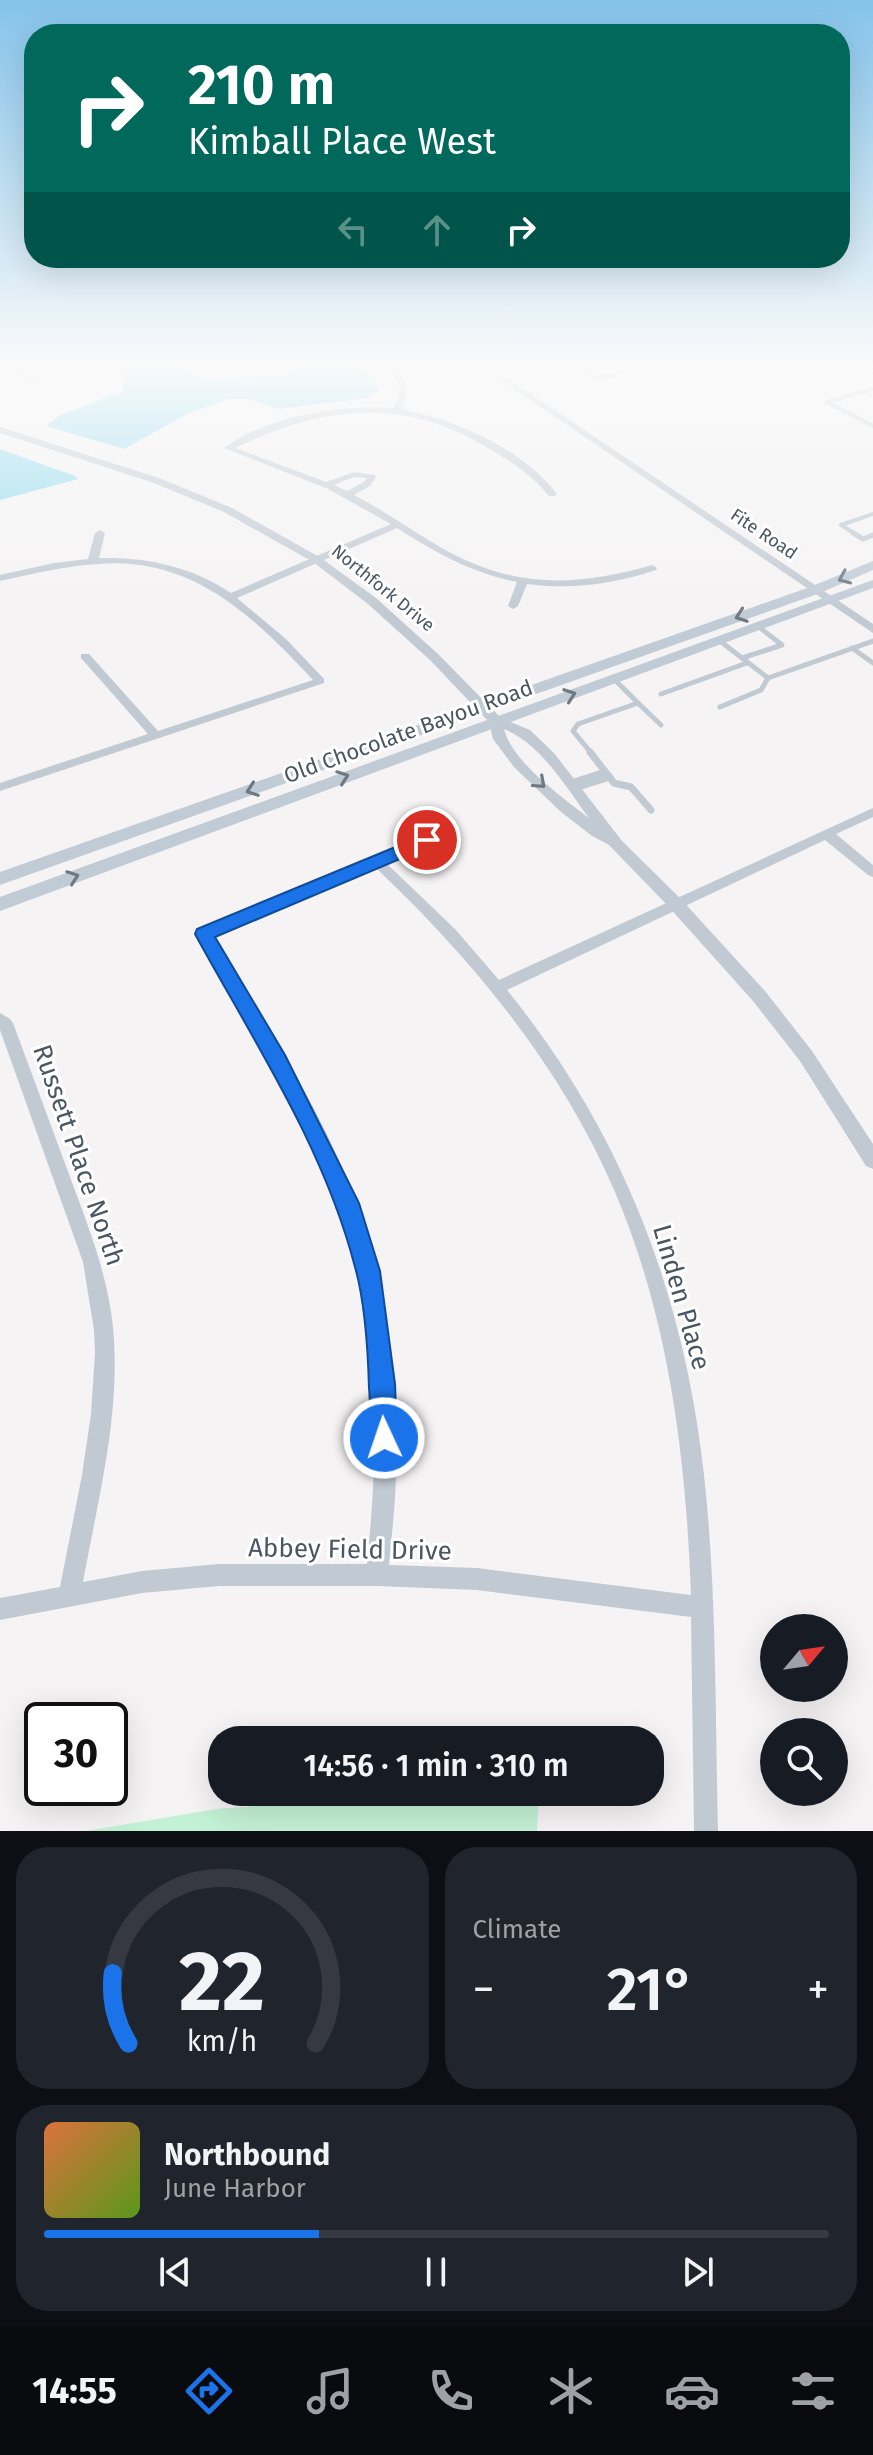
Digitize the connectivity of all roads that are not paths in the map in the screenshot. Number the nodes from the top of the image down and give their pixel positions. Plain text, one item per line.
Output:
1 (49, 446) edge
2 (231, 446) edge
3 (492, 446) edge
4 (603, 446) edge
5 (326, 485) junction
6 (552, 494) dead end
7 (346, 495) junction
8 (873, 514) edge
9 (399, 524) junction
10 (100, 533) dead end
11 (873, 535) edge
12 (93, 560) junction
13 (317, 560) junction
14 (873, 565) edge
15 (652, 568) dead end
16 (0, 578) edge
17 (523, 580) junction
18 (873, 584) edge
19 (815, 590) junction
20 (231, 597) junction
21 (831, 601) junction
22 (513, 606) dead end
23 (759, 627) junction
24 (873, 629) edge
25 (720, 641) junction
26 (873, 641) edge
27 (852, 648) junction
28 (85, 656) dead end
29 (745, 660) junction
30 (873, 663) edge
31 (768, 678) junction
32 (615, 680) junction
33 (661, 694) dead end
34 (638, 703) junction
35 (483, 707) junction
36 (720, 707) dead end
37 (496, 721) junction
38 (661, 725) dead end
39 (156, 736) junction
40 (607, 774) junction
41 (573, 785) junction
42 (0, 787) edge
43 (651, 810) dead end
44 (873, 812) edge
45 (826, 833) junction
46 (427, 840) dead end
47 (617, 845) junction
48 (377, 862) junction
49 (873, 872) edge
50 (0, 879) edge
51 (674, 902) junction
52 (0, 904) edge
53 (496, 988) junction
54 (0, 1019) edge
55 (873, 1160) edge
56 (377, 1575) junction
57 (69, 1596) junction
58 (700, 1607) junction
59 (0, 1609) edge
60 (706, 1831) edge

1 - 13 street, Northfork Drive
2 - 5 street
3 - 6 street
4 - 19 street, Fite Road
5 - 7 street
5 - 7 street
7 - 9 street
8 - 11 lane
9 - 13 street
9 - 17 street
10 - 12 street
12 - 16 street
12 - 20 street
13 - 20 street
13 - 35 street, Northfork Drive
14 -> 19 main road, Old Chocolate Bayou Road
15 - 17 street
17 - 22 street
18 - 21 main road, Old Chocolate Bayou Road
19 - 21 street, Fite Road
19 -> 35 main road, Old Chocolate Bayou Road
20 - 39 street
21 - 23 main road, Old Chocolate Bayou Road
21 - 24 street, Fite Road
23 - 25 main road, Old Chocolate Bayou Road
23 - 29 lane
25 - 29 lane
25 - 32 main road, Old Chocolate Bayou Road
26 - 27 lane
27 - 30 lane
27 - 31 lane
28 - 39 street
29 - 31 lane
29 - 33 lane
31 - 36 lane
32 - 34 lane
37 -> 32 main road, Old Chocolate Bayou Road
34 - 38 lane
34 - 40 lane
35 - 37 street, Northfork Drive
35 -> 50 main road, Old Chocolate Bayou Road
37 - 41 street, Northfork Drive
37 -> 47 street, Northfork Drive
52 -> 37 main road, Old Chocolate Bayou Road
39 - 42 street
40 - 41 lane
40 - 43 lane
41 - 47 street, Northfork Drive
44 - 45 street
45 - 49 street
45 - 51 street
46 - 48 street
47 - 51 street, Northfork Drive
48 - 53 street, Linden Place
48 - 56 street
51 - 53 street
51 - 55 street, Northfork Drive
53 - 58 street, Linden Place
54 - 57 street, Russett Place North
56 - 57 street, Abbey Field Drive
56 - 58 street, Abbey Field Drive
57 - 59 street, Abbey Field Drive
58 - 60 street, Linden Place

